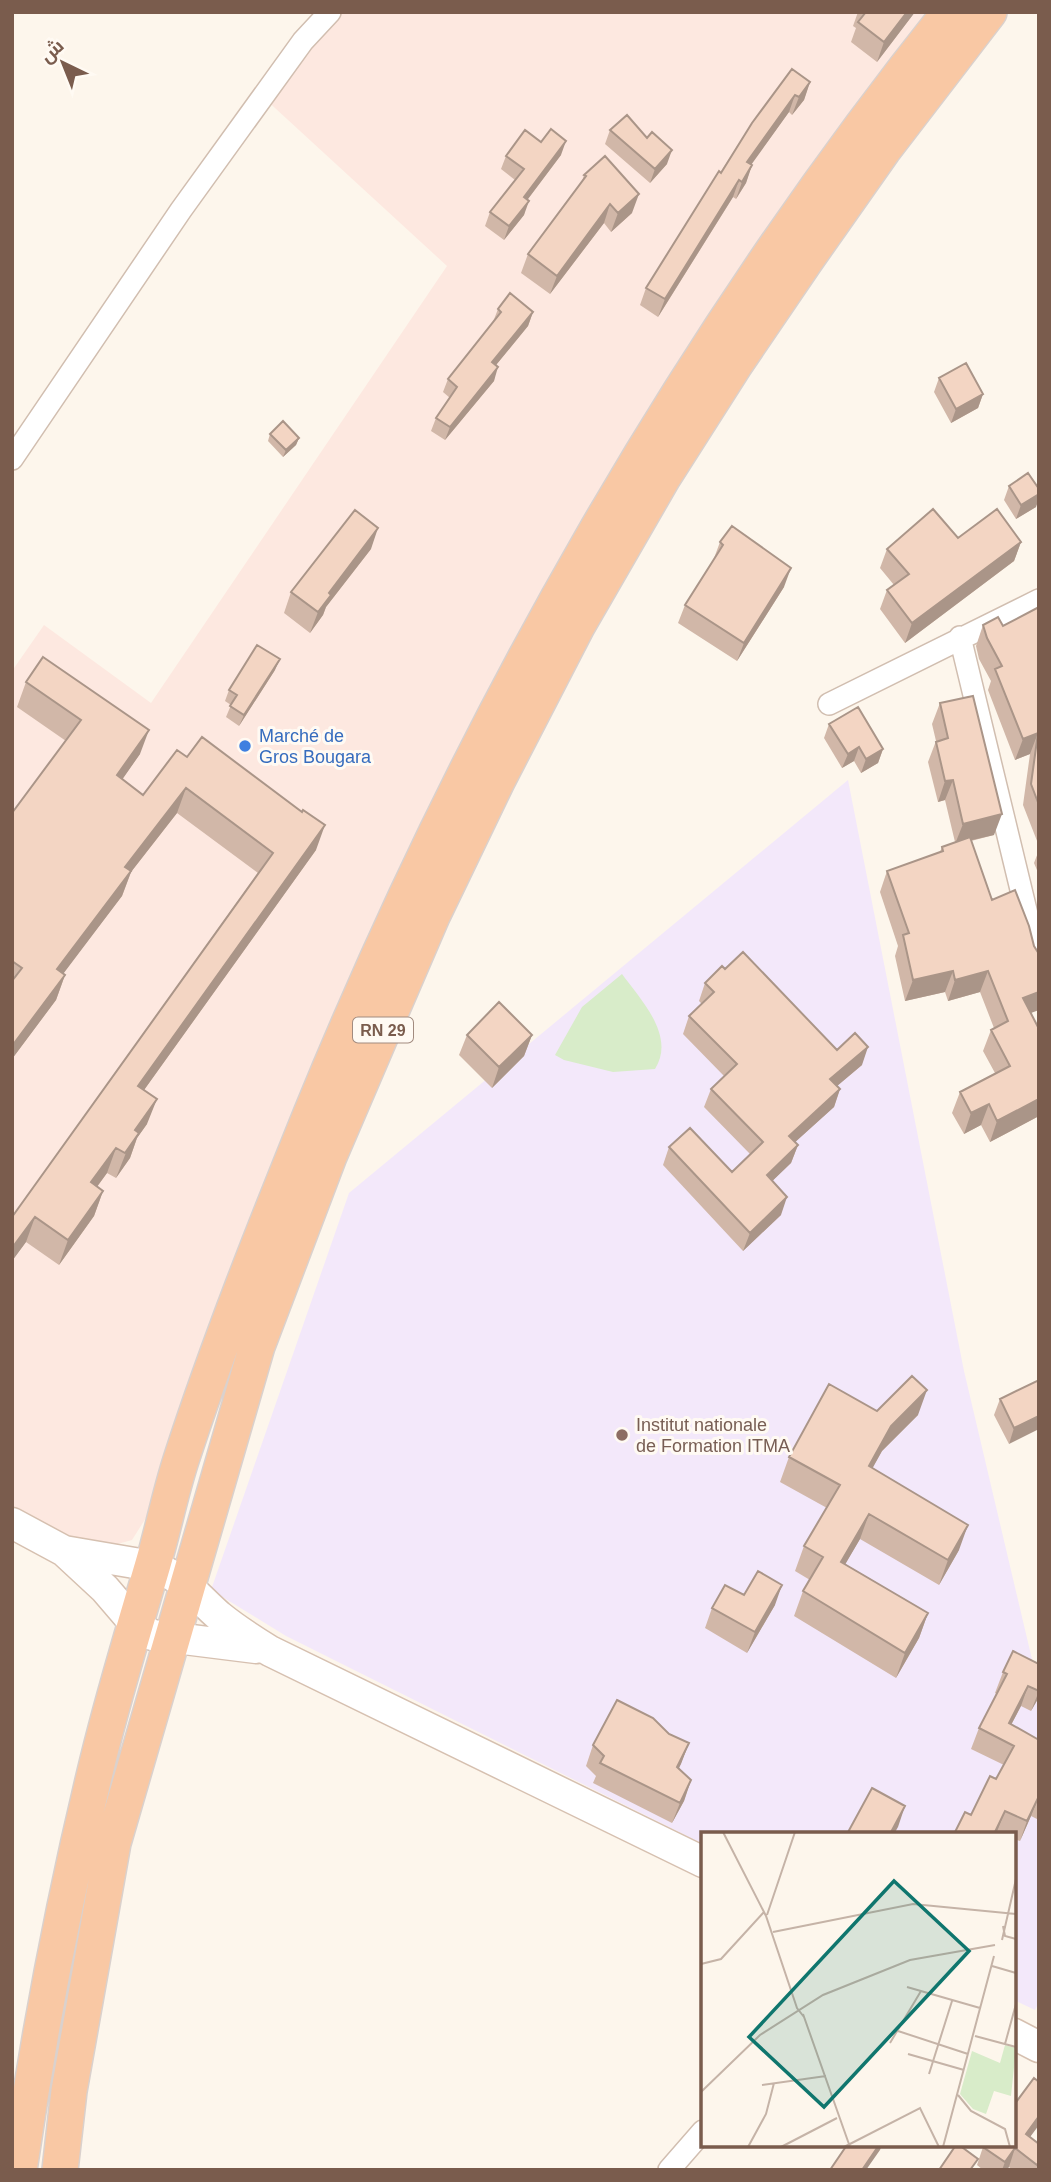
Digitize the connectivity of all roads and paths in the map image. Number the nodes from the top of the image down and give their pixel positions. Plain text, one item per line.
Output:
1 (330, 12) edge
2 (950, 12) edge
3 (989, 12) edge
4 (12, 459) edge
5 (1039, 600) edge
6 (960, 637) junction
7 (829, 704) dead end
8 (1039, 964) edge
9 (12, 1523) edge
10 (64, 1551) junction
11 (152, 1566) junction
12 (187, 1584) junction
13 (135, 1624) junction
14 (173, 1638) junction
15 (270, 1651) junction
16 (701, 1861) edge
17 (1016, 2035) edge
18 (1039, 2048) edge
19 (701, 2133) edge
20 (19, 2170) edge
21 (60, 2170) edge
22 (669, 2170) edge

1 - 4 street
2 - 11 highway, RN 29
3 - 12 highway, RN 29
5 - 6 street
6 - 7 street
6 - 8 street
9 - 10 main road
10 - 11 main road
10 - 13 main road
11 - 12 main road
11 - 13 highway, RN 29
12 - 14 highway, RN 29
12 - 15 main road
13 - 14 main road
13 - 20 highway, RN 29
14 - 15 main road
14 - 21 highway, RN 29
15 - 16 main road
17 - 18 main road
19 - 22 street

